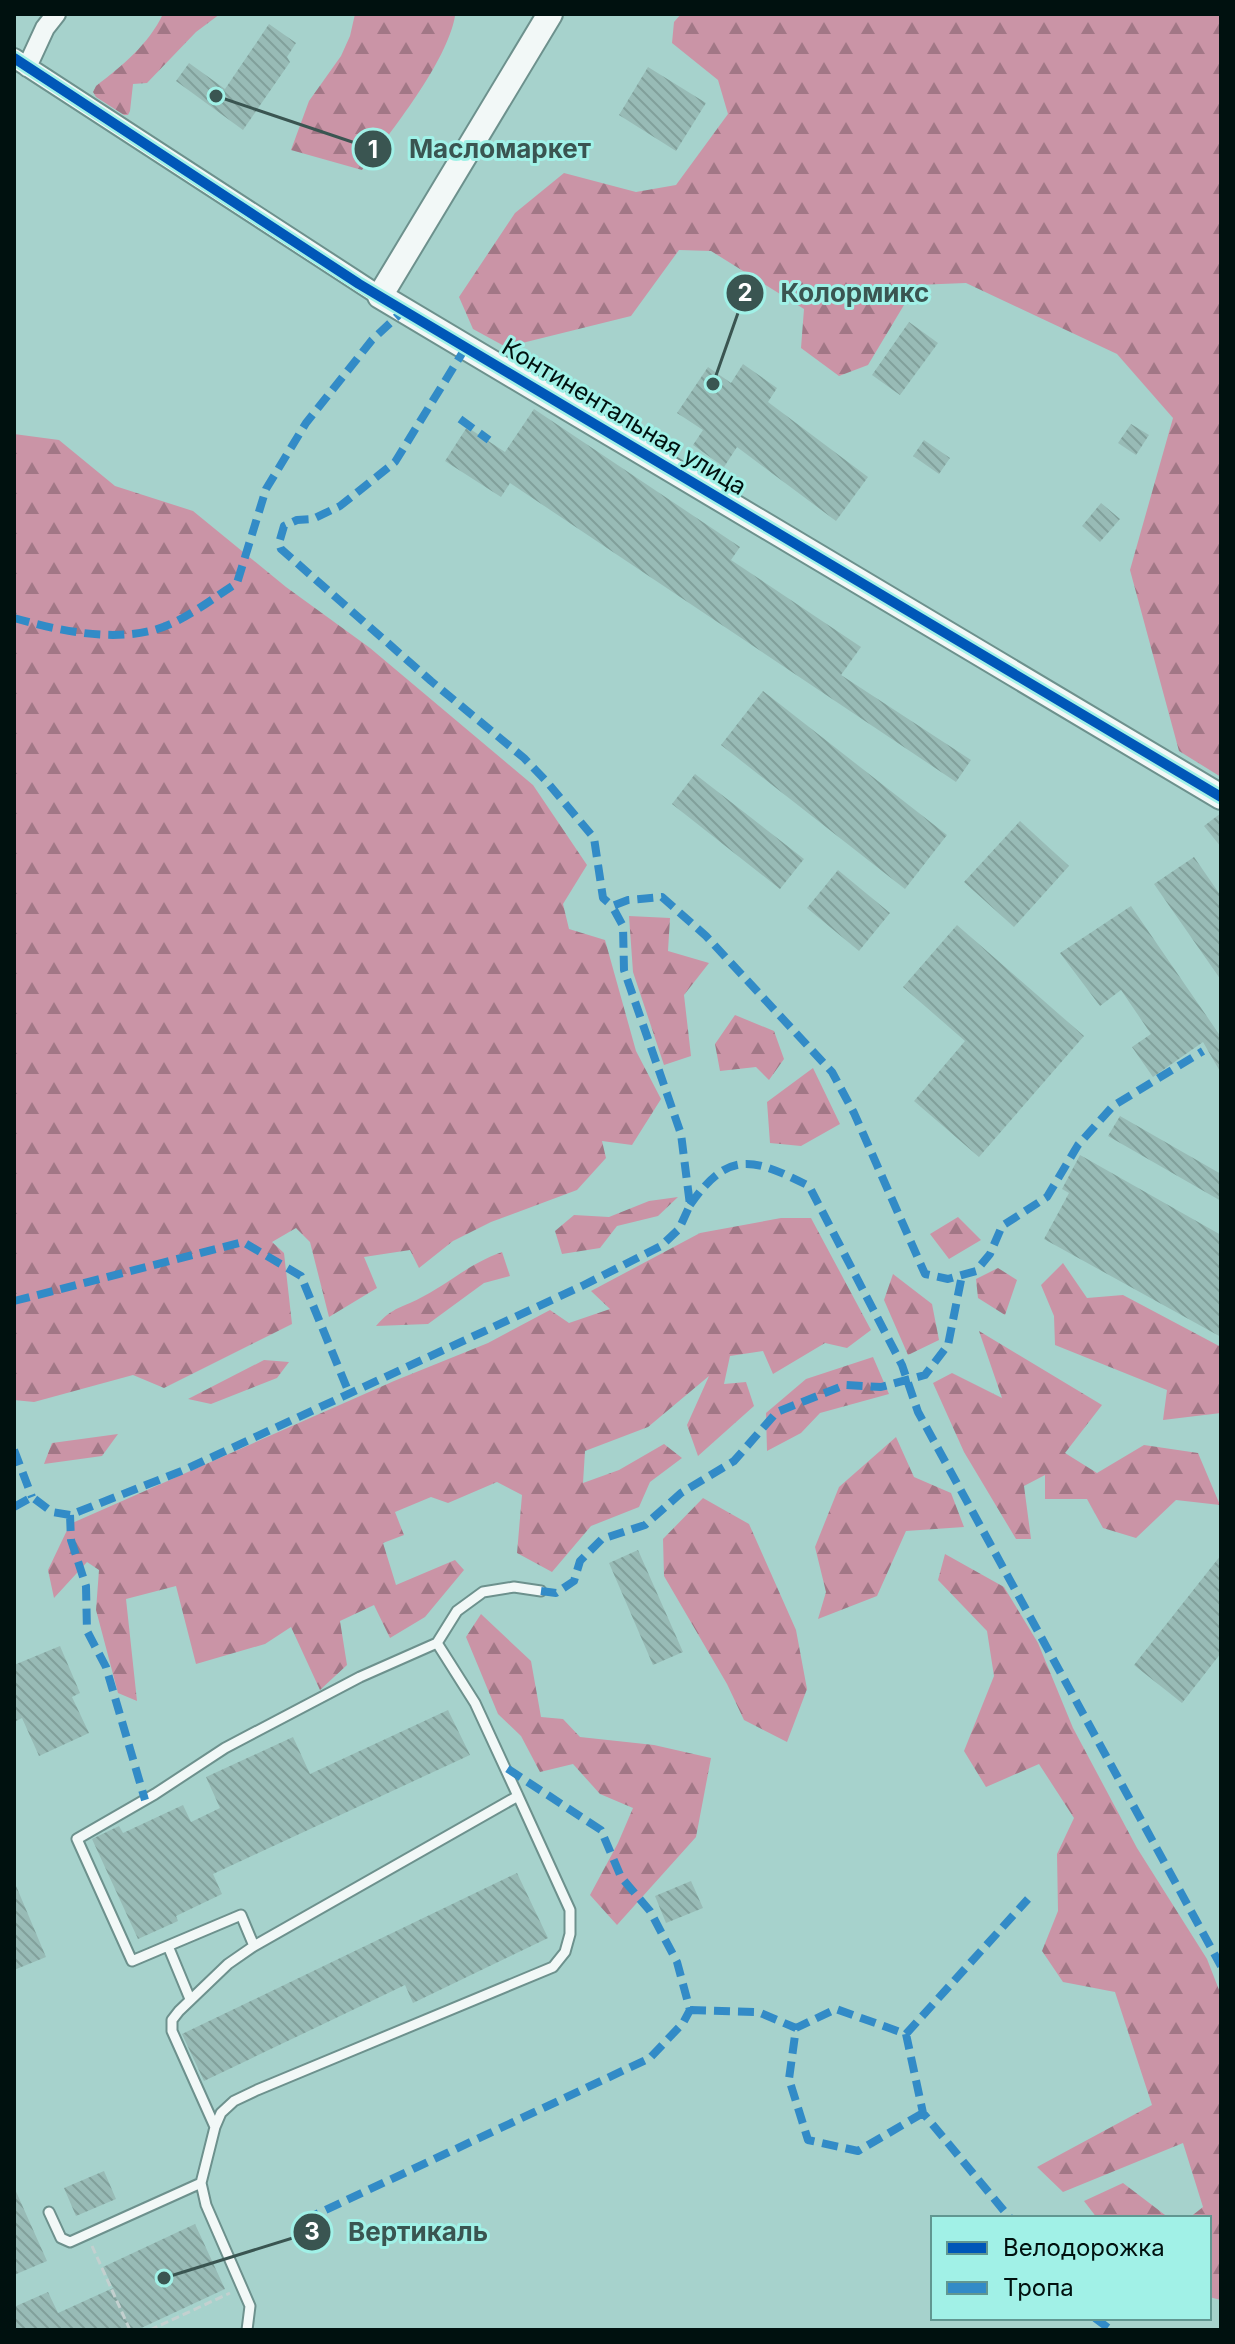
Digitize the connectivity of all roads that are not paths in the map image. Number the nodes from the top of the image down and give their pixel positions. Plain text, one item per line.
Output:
1 (56, 14) edge
2 (550, 14) edge
3 (20, 62) edge
4 (380, 296) junction
5 (1221, 797) edge
6 (541, 1591) dead end
7 (437, 1643) junction
8 (518, 1796) junction
9 (168, 1946) junction
10 (254, 1946) junction
11 (190, 1999) junction
12 (215, 2127) junction
13 (201, 2183) junction
14 (49, 2212) dead end
15 (247, 2330) edge

1 - 3 street
2 - 4 street
3 - 4 street, Континентальная улица
4 - 5 street, Континентальная улица
6 - 7 lane
7 - 8 lane
7 - 9 lane
8 - 10 lane
8 - 12 lane
9 - 10 lane
9 - 11 lane
10 - 11 lane
11 - 12 lane
12 - 13 lane
13 - 14 lane
13 - 15 lane

